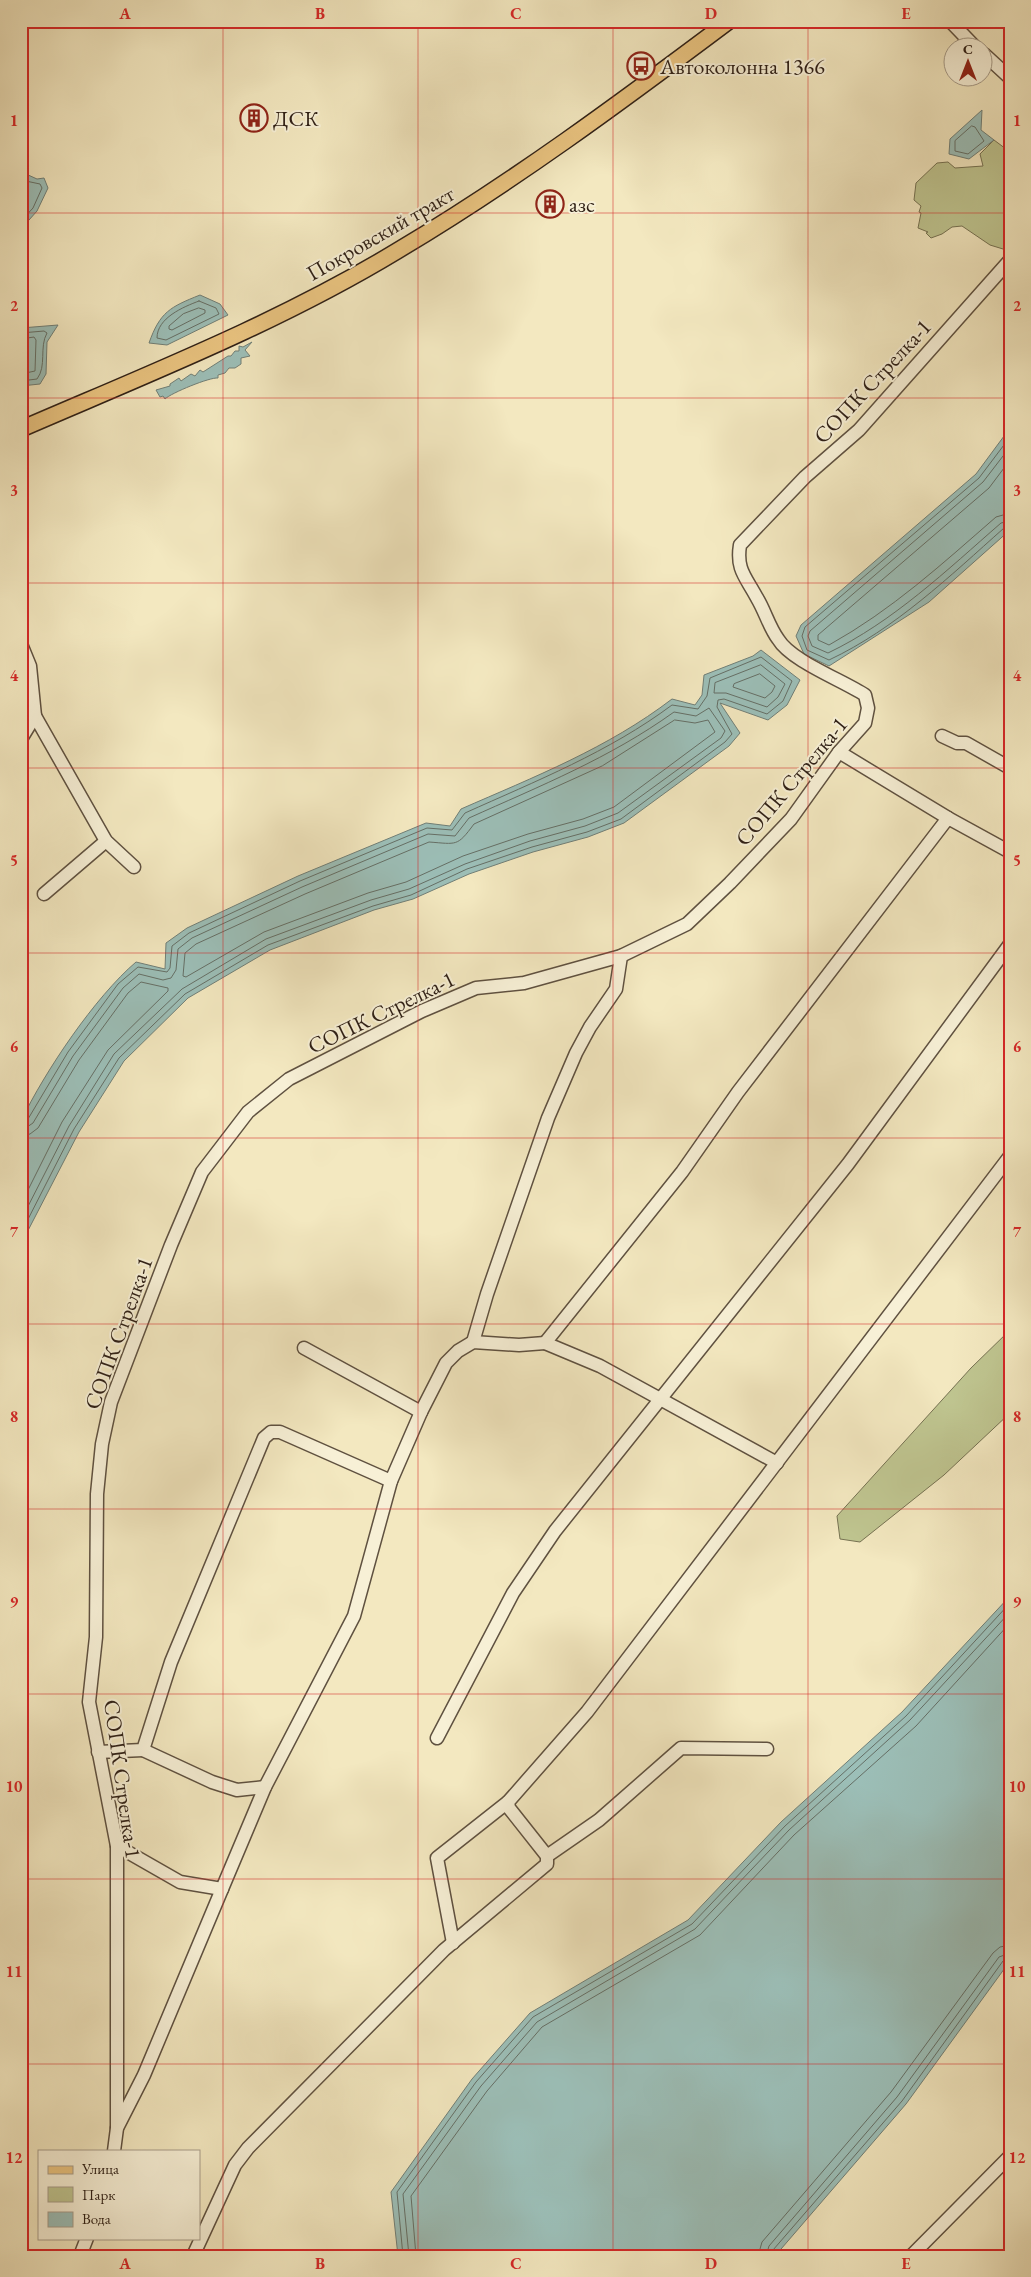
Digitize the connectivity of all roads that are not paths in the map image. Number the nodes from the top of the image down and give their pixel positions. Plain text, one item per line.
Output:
1 (729, 21) edge
2 (950, 21) edge
3 (966, 38) edge
4 (994, 63) edge
5 (1010, 78) edge
6 (1010, 260) edge
7 (21, 429) edge
8 (21, 644) edge
9 (21, 699) edge
10 (35, 716) junction
11 (942, 736) dead end
12 (21, 739) edge
13 (839, 752) junction
14 (1010, 768) edge
15 (948, 818) junction
16 (106, 841) junction
17 (1010, 852) edge
18 (134, 867) dead end
19 (44, 894) dead end
20 (1010, 944) edge
21 (621, 956) junction
22 (1010, 1156) edge
23 (473, 1342) junction
24 (545, 1343) junction
25 (304, 1348) dead end
26 (660, 1399) junction
27 (421, 1412) junction
28 (778, 1463) junction
29 (390, 1481) junction
30 (437, 1738) dead end
31 (767, 1749) dead end
32 (143, 1750) junction
33 (98, 1752) junction
34 (265, 1787) junction
35 (508, 1802) junction
36 (117, 1846) junction
37 (547, 1856) junction
38 (222, 1889) junction
39 (453, 1943) junction
40 (118, 2128) junction
41 (114, 2150) edge
42 (1010, 2156) edge
43 (86, 2240) edge
44 (80, 2256) edge
45 (193, 2256) edge
46 (911, 2256) edge

1 - 7 main road, Покровский тракт
2 - 3 street
4 - 5 street
6 - 13 street, СОПК Стрелка-1
8 - 10 street
9 - 10 street
10 - 12 street
10 - 16 street
11 - 14 street
13 - 15 street
13 - 21 street, СОПК Стрелка-1
15 - 17 street
15 - 24 street
16 - 18 street
16 - 19 street
20 - 26 street
21 - 23 street
21 - 33 street, СОПК Стрелка-1
22 - 28 street
23 - 24 street
23 - 27 street
24 - 26 street
25 - 27 street
26 - 28 street
26 - 30 street
27 - 29 street
28 - 35 street
29 - 32 street
29 - 34 street
31 - 37 street
32 - 33 street
32 - 34 street
33 - 36 street, СОПК Стрелка-1
34 - 38 street
35 - 37 street
35 - 39 street
36 - 38 street
36 - 40 street, СОПК Стрелка-1
37 - 39 street
38 - 40 street
39 - 45 street
40 - 41 street
42 - 46 street
43 - 44 street

